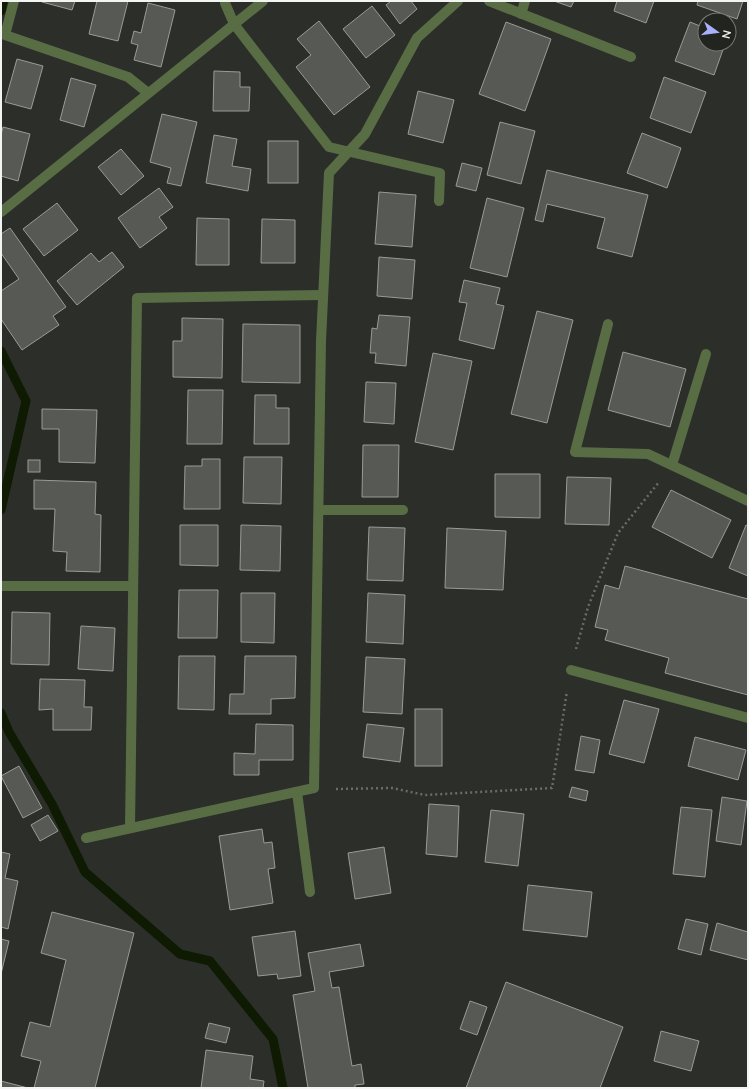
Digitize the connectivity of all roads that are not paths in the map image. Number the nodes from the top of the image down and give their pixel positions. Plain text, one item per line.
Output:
1 (14, 1) edge
2 (225, 1) edge
3 (263, 1) edge
4 (458, 1) edge
5 (489, 1) edge
6 (525, 1) edge
7 (521, 14) junction
8 (234, 24) junction
9 (631, 57) dead end
10 (148, 93) junction
11 (348, 152) junction
12 (439, 201) dead end
13 (1, 212) edge
14 (323, 294) junction
15 (608, 324) dead end
16 (706, 354) dead end
17 (672, 465) junction
18 (748, 501) edge
19 (319, 510) junction
20 (403, 510) dead end
21 (1, 586) edge
22 (133, 586) junction
23 (571, 670) road end
24 (748, 718) edge
25 (296, 792) junction
26 (130, 828) junction
27 (86, 838) dead end
28 (310, 892) dead end

1 - 10 street
2 - 8 street
3 - 8 street
4 - 11 street
5 - 7 street
6 - 7 street
7 - 9 street
8 - 10 street
8 - 11 street
10 - 13 street
11 - 12 street
11 - 14 street
14 - 19 street
14 - 22 street
15 - 17 street
16 - 17 street
17 - 18 street
19 - 20 street
19 - 25 street
21 - 22 street
22 - 26 street
23 - 24 street
25 - 26 street
25 - 28 street
26 - 27 street

